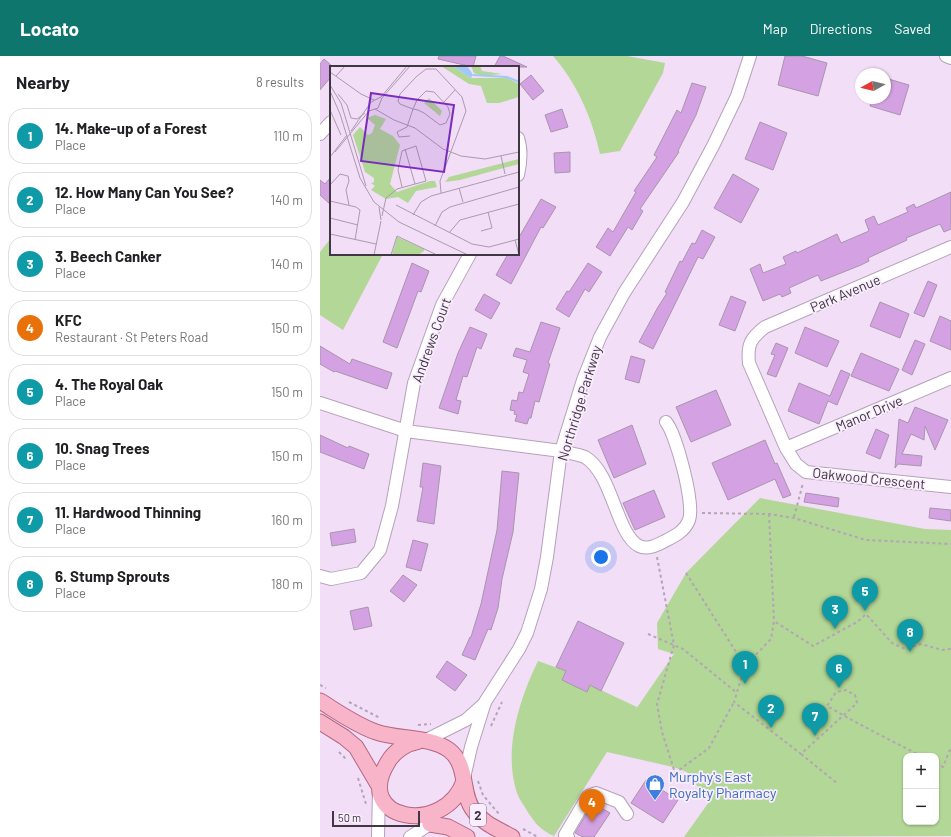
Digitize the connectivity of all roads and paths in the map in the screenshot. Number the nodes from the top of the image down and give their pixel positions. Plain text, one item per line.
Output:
1 (750, 56) edge
2 (946, 56) edge
3 (951, 58) edge
4 (330, 123) edge
5 (320, 134) edge
6 (519, 142) edge
7 (519, 171) edge
8 (951, 247) edge
9 (469, 255) edge
10 (747, 349) joint
11 (951, 378) edge
12 (320, 403) edge
13 (666, 422) dead end
14 (406, 431) junction
15 (786, 448) junction
16 (561, 451) junction
17 (806, 472) junction
18 (951, 487) edge
19 (690, 513) junction
20 (769, 514) junction
21 (794, 518) junction
22 (951, 544) edge
23 (654, 546) junction
24 (686, 573) dead end
25 (320, 576) edge
26 (774, 621) junction
27 (648, 634) dead end
28 (674, 645) junction
29 (951, 649) edge
30 (745, 666) junction
31 (320, 685) edge
32 (737, 693) junction
33 (324, 698) edge
34 (344, 699) dead end
35 (486, 702) junction
36 (502, 702) dead end
37 (734, 702) junction
38 (844, 716) junction
39 (383, 719) dead end
40 (320, 722) edge
41 (432, 724) dead end
42 (412, 725) dead end
43 (490, 727) dead end
44 (426, 740) junction
45 (951, 747) edge
46 (338, 750) dead end
47 (915, 753) edge
48 (801, 754) junction
49 (348, 761) dead end
50 (939, 765) edge
51 (356, 773) dead end
52 (470, 776) junction
53 (838, 784) dead end
54 (379, 786) junction
55 (491, 806) dead end
56 (367, 808) dead end
57 (626, 814) dead end
58 (430, 824) junction
59 (378, 837) edge
60 (410, 837) edge
61 (467, 837) edge
62 (512, 837) edge
63 (568, 837) edge

1 - 16 street, Northridge Parkway
2 - 3 street
4 - 5 street
6 - 7 street
8 - 10 street, Park Avenue
9 - 14 street, Andrews Court
10 - 15 street, Oakwood Crescent
11 - 15 street, Manor Drive
12 - 14 street
13 - 19 street
14 - 16 street
14 - 25 street, Andrews Court
15 - 17 street, Oakwood Crescent
16 - 23 street
16 - 35 street, Northridge Parkway
17 - 18 street, Oakwood Crescent
17 - 21 path
19 - 20 path
19 - 23 street
20 - 21 path
20 - 26 path
21 - 22 path
23 - 28 path
24 - 30 path
26 - 29 path
26 - 30 path
27 - 28 path
28 - 32 path
28 - 37 path
30 - 32 path
31 - 33 path
32 - 37 path
33 - 44 main road
34 - 39 path
35 - 44 street, Northridge Parkway
35 - 52 street, Northridge Parkway
36 - 43 path
37 - 48 path
38 - 38 path
38 - 47 path
38 - 48 path
40 - 54 main road
41 - 42 path
44 - 52 main road
44 - 54 main road
45 - 50 path
46 - 49 path
48 - 53 path
51 - 56 path
52 - 55 path
52 - 58 main road
52 - 62 main road, 2
54 - 58 main road
54 - 59 street
57 - 63 street
58 - 60 street
58 - 61 main road, 2

